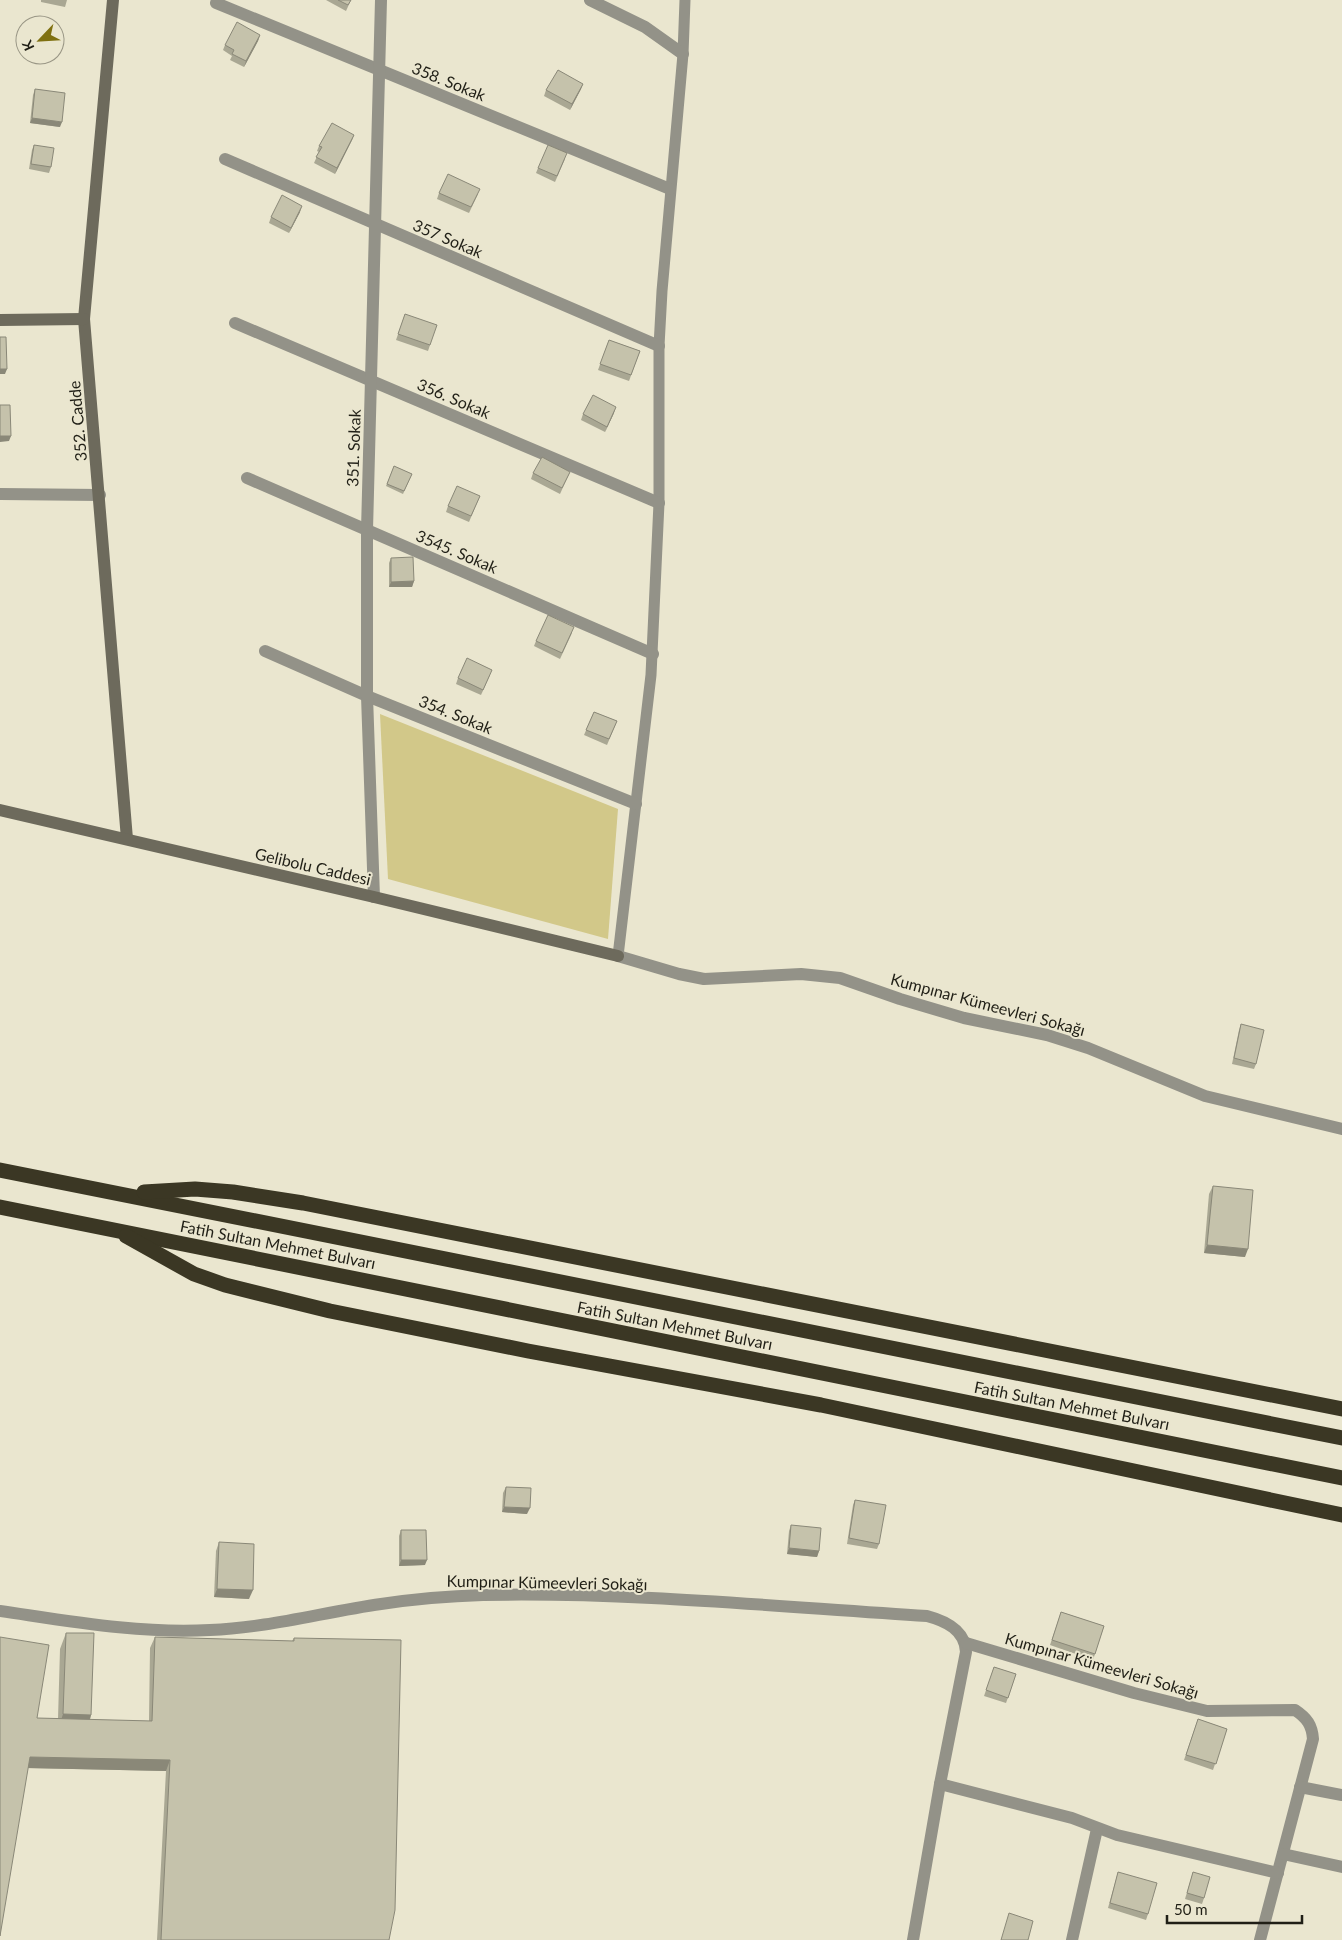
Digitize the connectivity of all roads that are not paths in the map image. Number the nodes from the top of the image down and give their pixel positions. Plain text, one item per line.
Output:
1 (113, 0) edge
2 (381, 0) edge
3 (590, 0) edge
4 (685, 0) edge
5 (216, 3) dead end
6 (682, 54) junction
7 (378, 70) junction
8 (225, 159) dead end
9 (670, 189) junction
10 (374, 224) junction
11 (84, 319) junction
12 (0, 320) edge
13 (235, 323) dead end
14 (659, 346) junction
15 (371, 381) junction
16 (247, 478) dead end
17 (0, 494) edge
18 (100, 495) junction
19 (659, 503) junction
20 (367, 530) junction
21 (265, 651) dead end
22 (653, 654) junction
23 (367, 696) junction
24 (636, 804) junction
25 (0, 810) edge
26 (127, 839) junction
27 (374, 897) junction
28 (618, 956) junction
29 (1342, 1129) edge
30 (0, 1170) edge
31 (123, 1193) junction
32 (0, 1208) edge
33 (114, 1229) junction
34 (1342, 1409) edge
35 (1342, 1438) edge
36 (1342, 1478) edge
37 (1342, 1515) edge
38 (0, 1611) edge
39 (966, 1643) junction
40 (940, 1784) junction
41 (1300, 1787) junction
42 (1342, 1795) edge
43 (1097, 1829) junction
44 (1283, 1854) junction
45 (1342, 1867) edge
46 (1278, 1873) junction
47 (913, 1940) edge
48 (1072, 1940) edge
49 (1260, 1940) edge

1 - 11 street, 352. Cadde
2 - 7 street, 351. Sokak
3 - 6 street
4 - 6 lane
5 - 7 street, 358. Sokak
6 - 9 lane
7 - 9 street, 358. Sokak
7 - 10 street, 351. Sokak
8 - 10 street, 357 Sokak
9 - 14 lane
10 - 14 street, 357 Sokak
10 - 15 street, 351. Sokak
11 - 12 street
11 - 18 street, 352. Cadde
13 - 15 street, 356. Sokak
14 - 19 lane
15 - 19 street, 356. Sokak
15 - 20 street, 351. Sokak
16 - 20 street, 3545. Sokak
17 - 18 street
18 - 26 street, 352. Cadde
19 - 22 lane
20 - 22 street, 3545. Sokak
20 - 23 street, 351. Sokak
21 - 23 street, 354. Sokak
22 - 24 lane
23 - 24 street, 354. Sokak
23 - 27 street, 351. Sokak
24 - 28 lane
25 - 26 street, Gelibolu Caddesi
26 - 27 street, Gelibolu Caddesi
27 - 28 street, Gelibolu Caddesi
28 - 29 street, Kumpınar Kümeevleri Sokağı
30 - 31 highway, Fatih Sultan Mehmet Bulvarı
31 - 34 highway
31 - 35 highway, Fatih Sultan Mehmet Bulvarı
32 - 33 highway, Fatih Sultan Mehmet Bulvarı
33 - 36 highway, Fatih Sultan Mehmet Bulvarı
33 - 37 highway
38 - 39 street, Kumpınar Kümeevleri Sokağı
39 - 40 street
39 - 41 street, Kumpınar Kümeevleri Sokağı
40 - 43 street
40 - 47 street
41 - 42 street
41 - 44 street, Kumpınar Kümeevleri Sokağı
43 - 46 street
43 - 48 street
44 - 45 street
44 - 46 street, Kumpınar Kümeevleri Sokağı
46 - 49 street, Kumpınar Kümeevleri Sokağı

